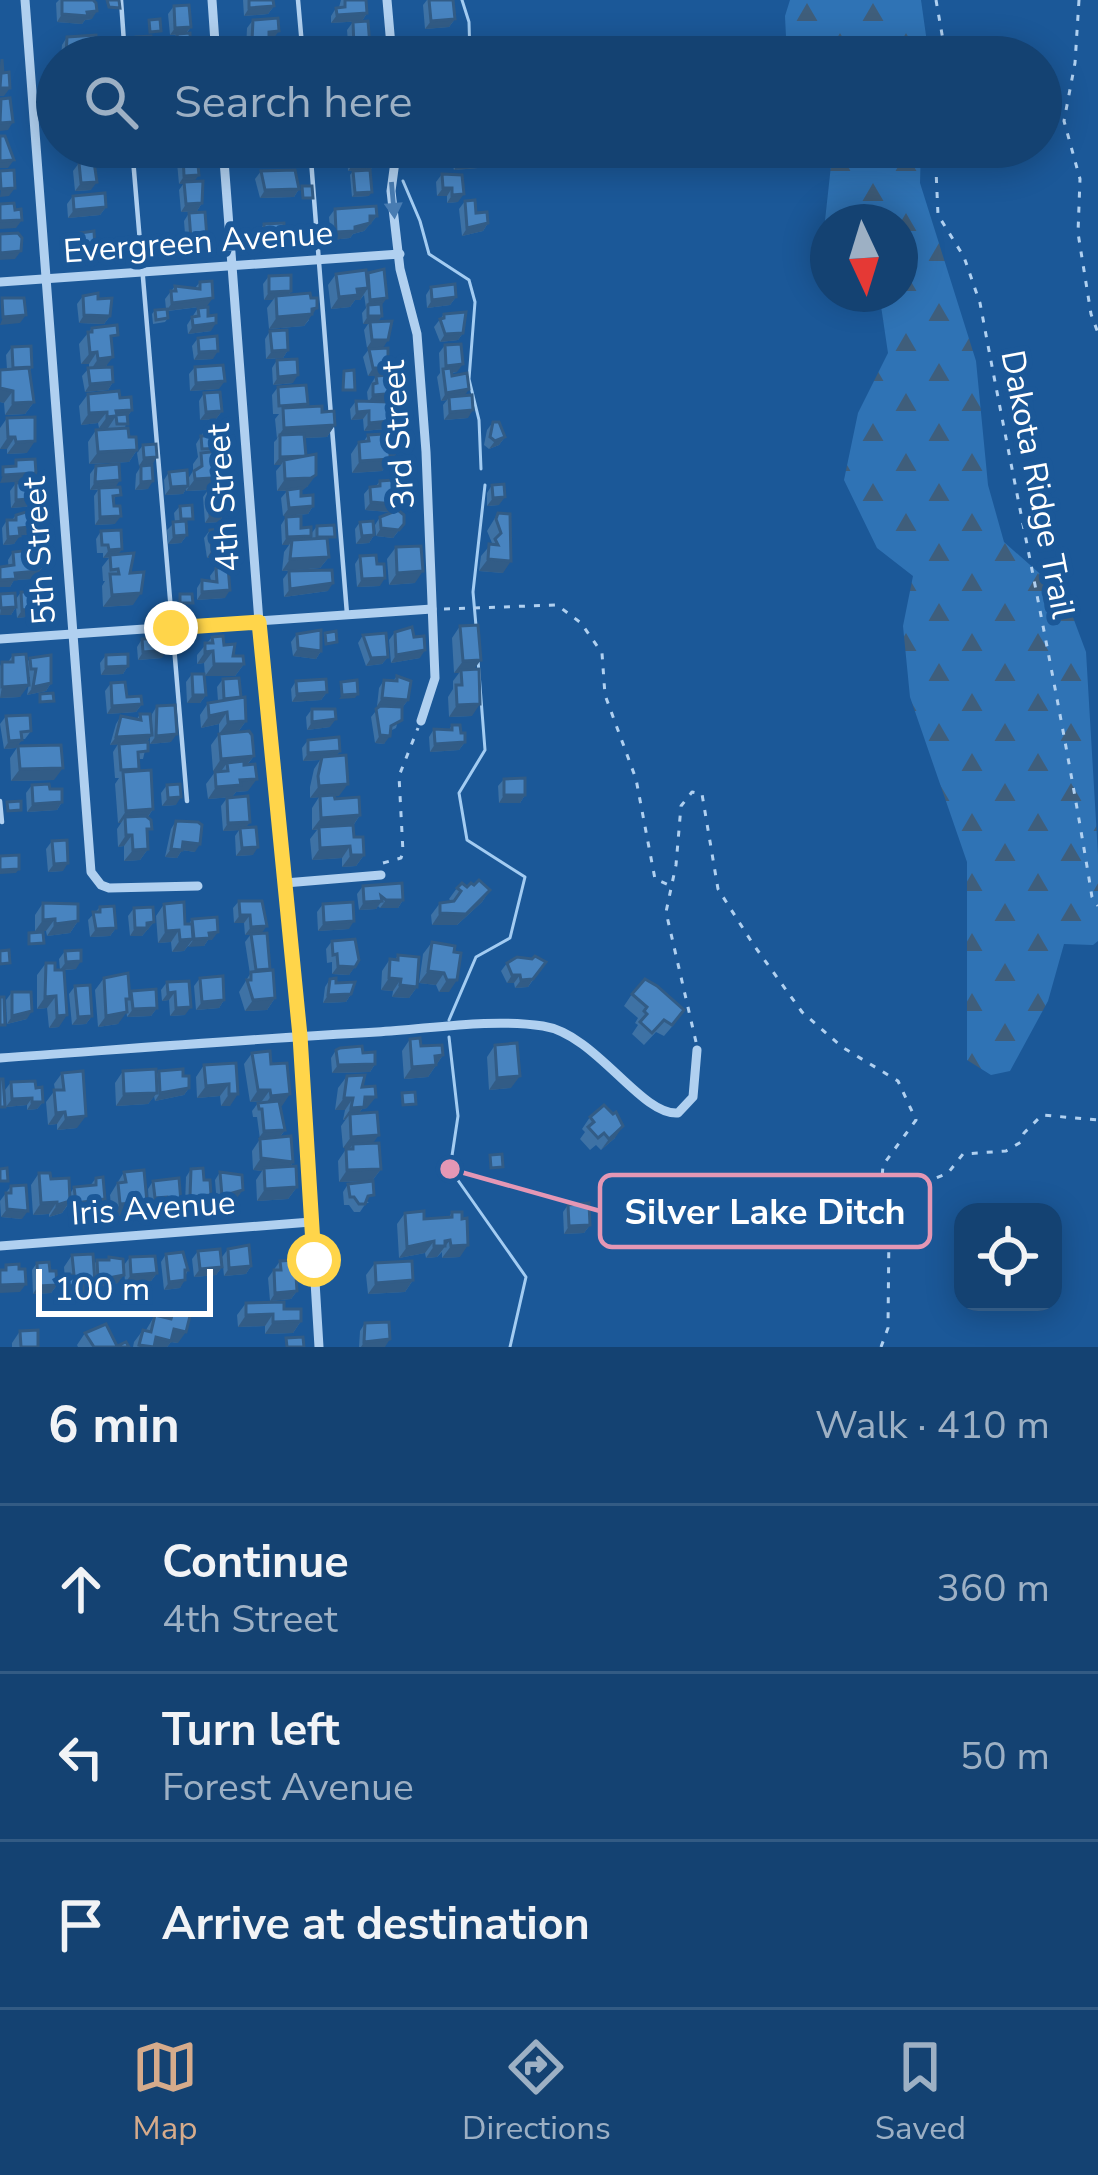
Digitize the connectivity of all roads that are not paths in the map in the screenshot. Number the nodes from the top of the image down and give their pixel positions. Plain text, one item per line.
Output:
1 (25, 0) edge
2 (121, 0) edge
3 (212, 0) edge
4 (298, 0) edge
5 (387, 0) edge
6 (124, 36) edge
7 (215, 36) edge
8 (301, 36) edge
9 (390, 36) edge
10 (36, 146) edge
11 (38, 168) edge
12 (134, 168) edge
13 (225, 168) edge
14 (312, 168) edge
15 (394, 168) edge
16 (400, 254) junction
17 (319, 260) junction
18 (232, 266) junction
19 (142, 272) junction
20 (46, 279) junction
21 (0, 282) edge
22 (432, 609) junction
23 (347, 616) junction
24 (259, 622) junction
25 (171, 628) junction
26 (71, 634) junction
27 (0, 639) edge
28 (421, 721) road end
29 (0, 801) edge
30 (187, 801) dead end
31 (2, 822) edge
32 (378, 875) road end
33 (285, 883) junction
34 (198, 886) dead end
35 (300, 1036) junction
36 (697, 1050) road end
37 (0, 1058) edge
38 (311, 1222) junction
39 (0, 1246) edge
40 (319, 1347) edge

1 - 10 street, 5th Street
2 - 6 lane
3 - 7 street
4 - 8 lane
5 - 9 street
11 - 20 street, 5th Street
12 - 19 lane
13 - 18 street, 4th Street
14 - 17 lane
15 -> 16 street, 3rd Street
16 - 17 street, Evergreen Avenue
16 - 22 street, 3rd Street
17 - 18 street, Evergreen Avenue
17 - 23 lane
18 - 19 street, Evergreen Avenue
18 - 24 street, 4th Street
19 - 20 street, Evergreen Avenue
19 - 25 lane
20 - 21 street, Evergreen Avenue
20 - 26 street, 5th Street
22 - 23 street
22 - 28 street, 3rd Street
23 - 24 street
24 - 25 street
24 - 33 street, 4th Street
25 - 26 street
25 - 30 lane
26 - 27 street
26 - 34 street, 5th Street
29 - 31 lane
32 - 33 street
33 - 35 street, 4th Street
35 - 36 street
35 - 37 street
35 - 38 street, 4th Street
38 - 39 street, Iris Avenue
38 - 40 street, 4th Street

